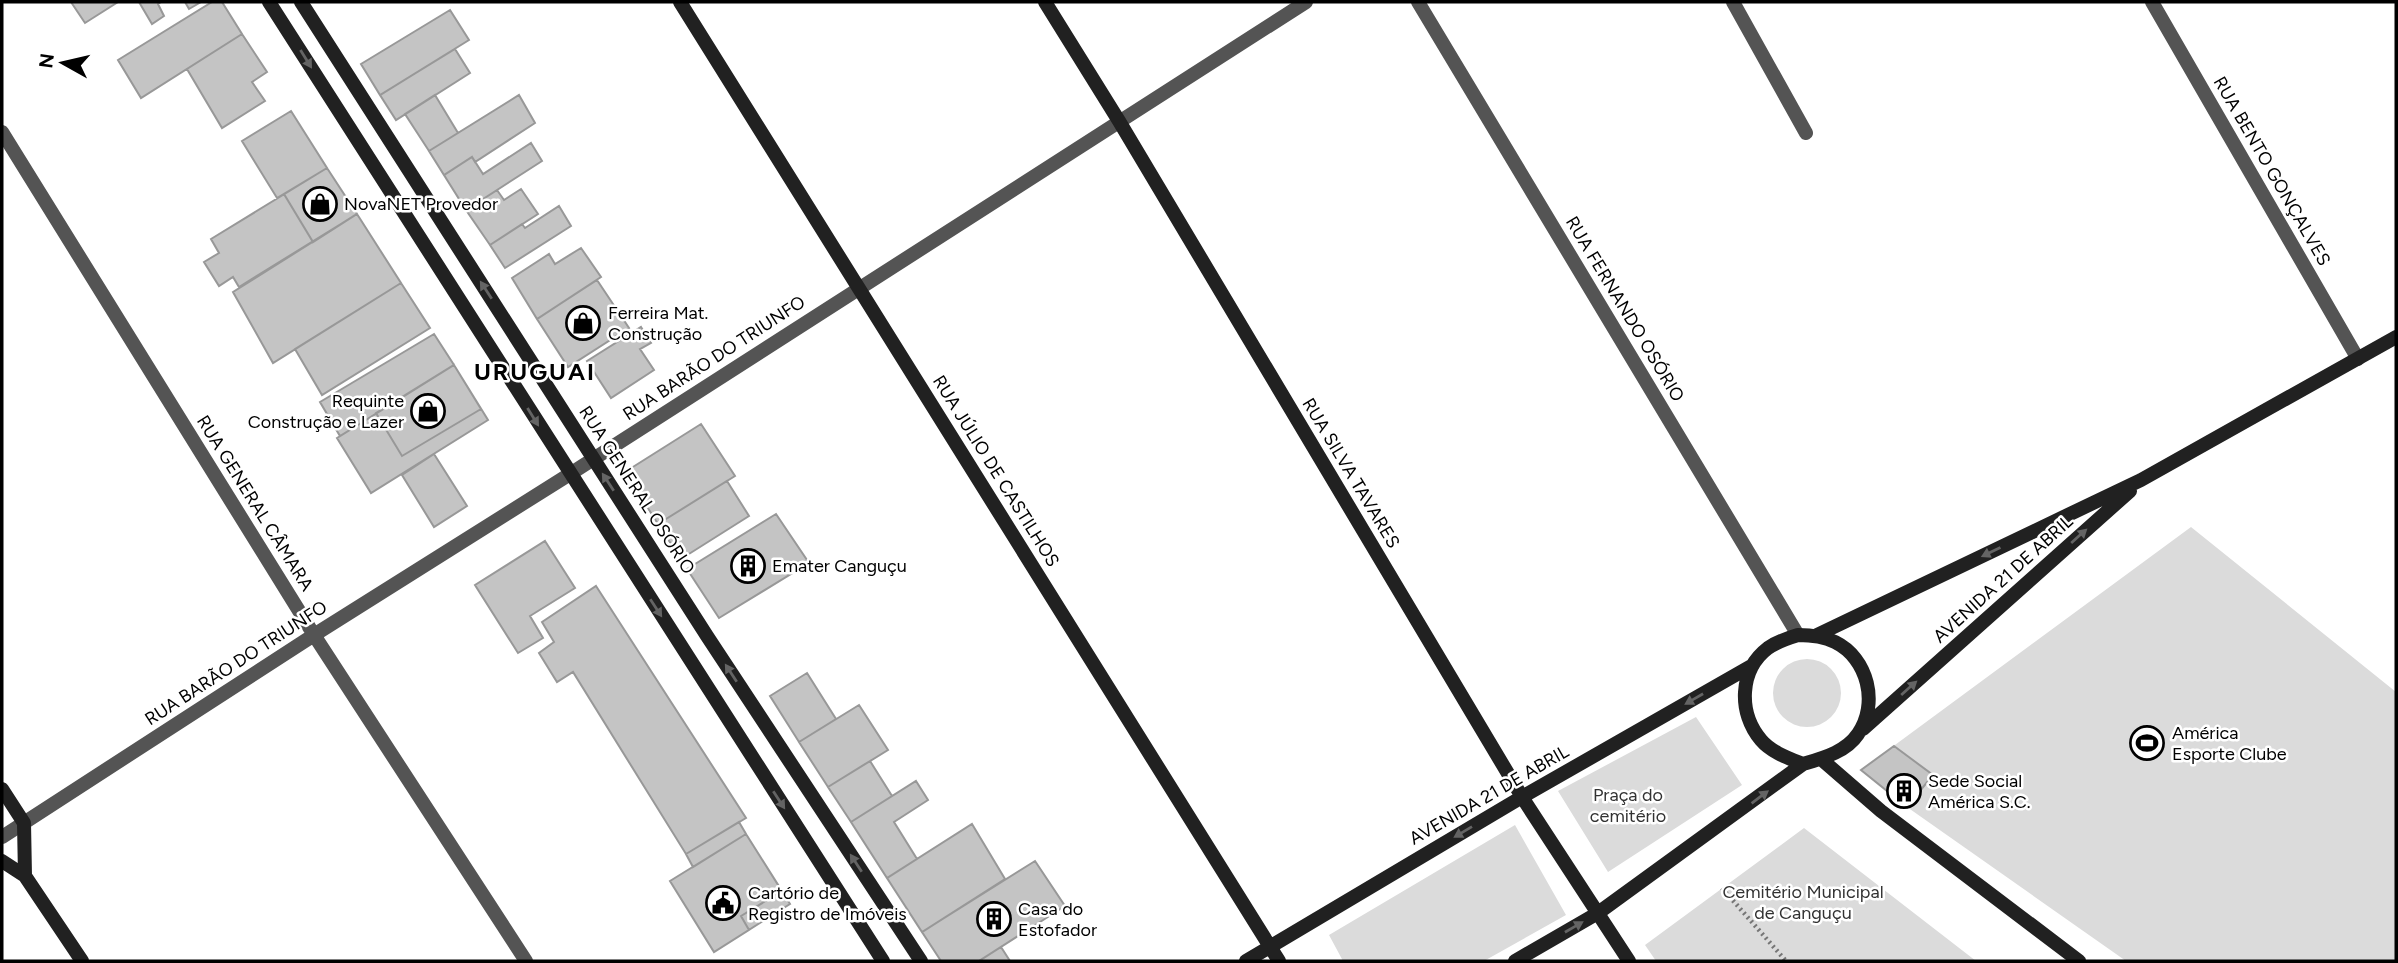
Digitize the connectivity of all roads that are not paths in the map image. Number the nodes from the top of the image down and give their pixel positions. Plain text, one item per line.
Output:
1 (269, 2) edge
2 (301, 2) edge
3 (680, 2) edge
4 (1045, 2) edge
5 (1306, 2) edge
6 (1418, 2) edge
7 (1733, 2) edge
8 (2152, 2) edge
9 (1119, 121) junction
10 (2, 132) edge
11 (1806, 133) dead end
12 (858, 287) junction
13 (2396, 337) edge
14 (2358, 359) junction
15 (593, 458) junction
16 (570, 474) junction
17 (2141, 480) junction
18 (314, 635) junction
19 (1798, 635) junction
20 (1817, 635) junction
21 (1753, 665) junction
22 (1858, 734) junction
23 (1821, 759) junction
24 (1803, 764) junction
25 (2, 789) edge
26 (1522, 797) junction
27 (24, 823) junction
28 (2, 837) edge
29 (2, 861) edge
30 (25, 876) junction
31 (1598, 913) junction
32 (1269, 947) junction
33 (82, 961) edge
34 (526, 961) edge
35 (883, 961) edge
36 (921, 961) edge
37 (1246, 961) edge
38 (1279, 961) edge
39 (1515, 961) edge
40 (1629, 961) edge
41 (2079, 961) edge

1 -> 16 street
15 -> 2 street, RUA GENERAL OSÓRIO
3 - 12 street, RUA JÚLIO DE CASTILHOS
4 - 9 street, RUA SILVA TAVARES
5 - 9 street, RUA BARÃO DO TRIUNFO
6 - 19 street, RUA FERNANDO OSÓRIO
7 - 11 street
8 - 14 street, RUA BENTO GONÇALVES
9 - 12 street, RUA BARÃO DO TRIUNFO
9 - 26 street, RUA SILVA TAVARES
10 - 18 street, RUA GENERAL CÂMARA
12 - 15 street, RUA BARÃO DO TRIUNFO
12 - 32 street, RUA JÚLIO DE CASTILHOS
13 - 14 street, AVENIDA 21 DE ABRIL
14 - 17 street, AVENIDA 21 DE ABRIL
15 - 16 street, RUA BARÃO DO TRIUNFO
36 -> 15 street, RUA GENERAL OSÓRIO
16 - 18 street, RUA BARÃO DO TRIUNFO
16 -> 35 street
17 -> 20 street, AVENIDA 21 DE ABRIL
22 -> 17 street, AVENIDA 21 DE ABRIL
18 - 27 street, RUA BARÃO DO TRIUNFO
18 - 34 street, RUA GENERAL CÂMARA
19 - 20 street
19 - 21 street
20 - 22 street
21 - 24 street
21 -> 26 street, AVENIDA 21 DE ABRIL
22 - 23 street
23 - 24 street
23 - 41 street
31 -> 24 street
25 - 27 street
26 - 31 street, RUA SILVA TAVARES
26 -> 32 street, AVENIDA 21 DE ABRIL
27 - 28 street, RUA BARÃO DO TRIUNFO
27 - 30 street
29 - 30 street
30 - 33 street
39 -> 31 street
31 - 40 street, RUA SILVA TAVARES
32 - 37 street, AVENIDA 21 DE ABRIL
32 - 38 street, RUA JÚLIO DE CASTILHOS

